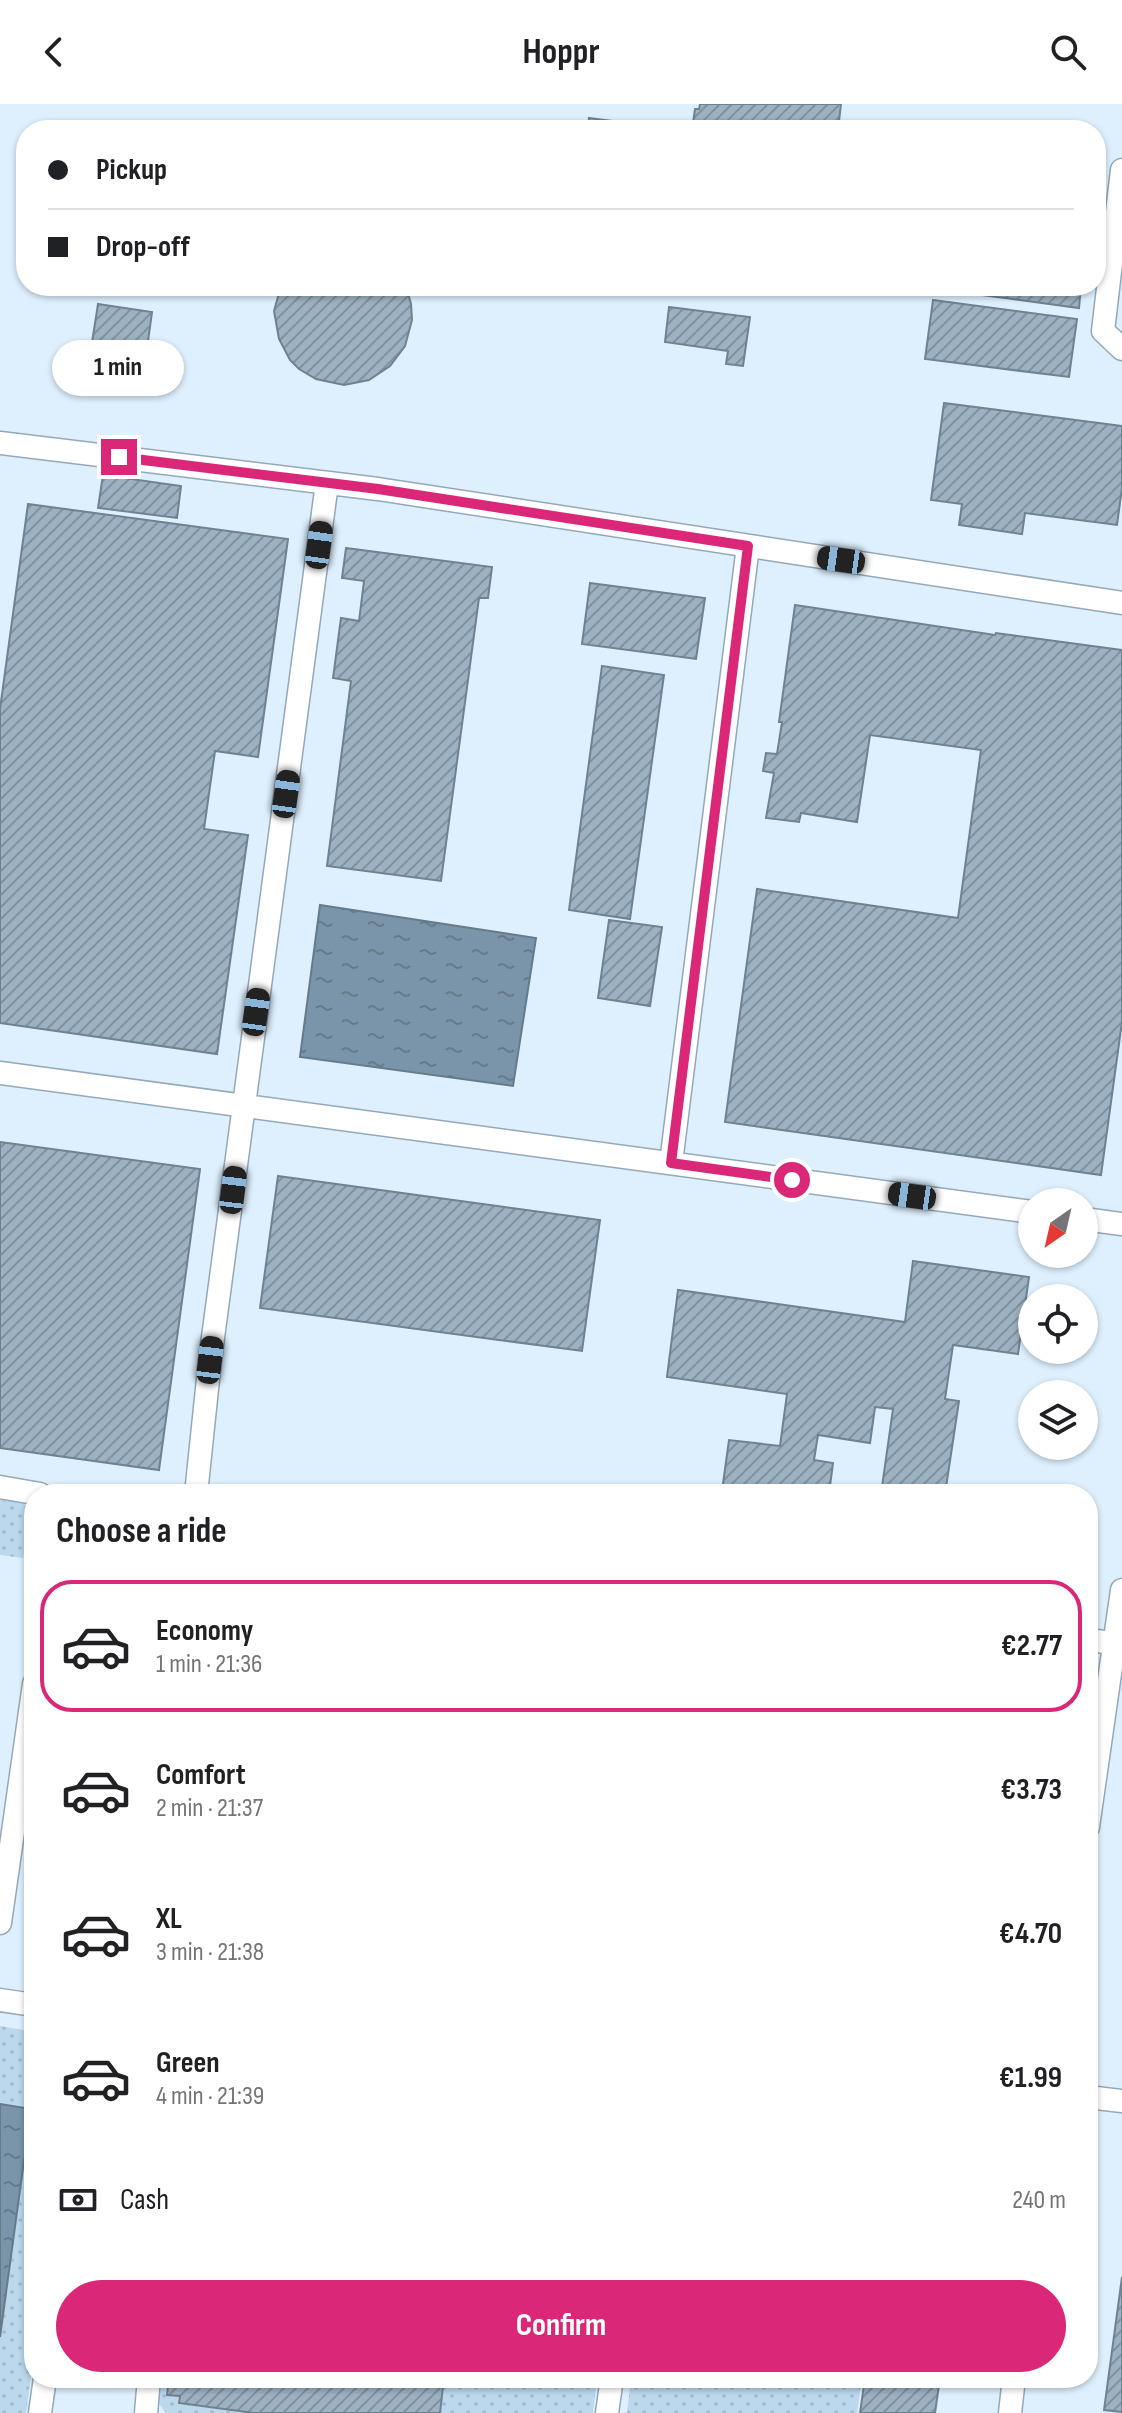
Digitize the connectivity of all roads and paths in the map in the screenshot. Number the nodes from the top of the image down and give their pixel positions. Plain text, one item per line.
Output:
1 (1122, 170) edge
2 (1122, 349) edge
3 (0, 443) edge
4 (327, 483) junction
5 (748, 546) junction
6 (1122, 603) edge
7 (0, 1073) edge
8 (244, 1106) junction
9 (671, 1163) junction
10 (1018, 1210) edge
11 (1098, 1221) edge
12 (1122, 1224) edge
13 (197, 1484) edge
14 (0, 1487) edge
15 (24, 1491) edge
16 (1122, 1590) edge
17 (1098, 1641) edge
18 (1118, 1644) edge
19 (24, 1754) edge
20 (1098, 1766) edge
21 (0, 1923) edge
22 (0, 2000) edge
23 (24, 2004) edge
24 (1098, 2098) edge
25 (1122, 2101) edge
26 (44, 2388) edge
27 (148, 2388) edge
28 (611, 2388) edge
29 (1013, 2388) edge
30 (40, 2413) edge
31 (146, 2413) edge
32 (607, 2413) edge
33 (1010, 2413) edge

1 - 2 lane
3 - 4 lane
4 - 5 lane
4 - 8 lane
5 - 6 lane
5 - 9 lane
7 - 8 lane
8 - 9 lane
8 - 13 lane
9 - 10 lane
11 - 12 lane
14 - 15 lane
16 - 18 lane
17 - 18 lane
18 - 20 lane
19 - 21 lane
22 - 23 lane
24 - 25 lane
26 - 30 lane
27 - 31 lane
28 - 32 lane
29 - 33 lane

